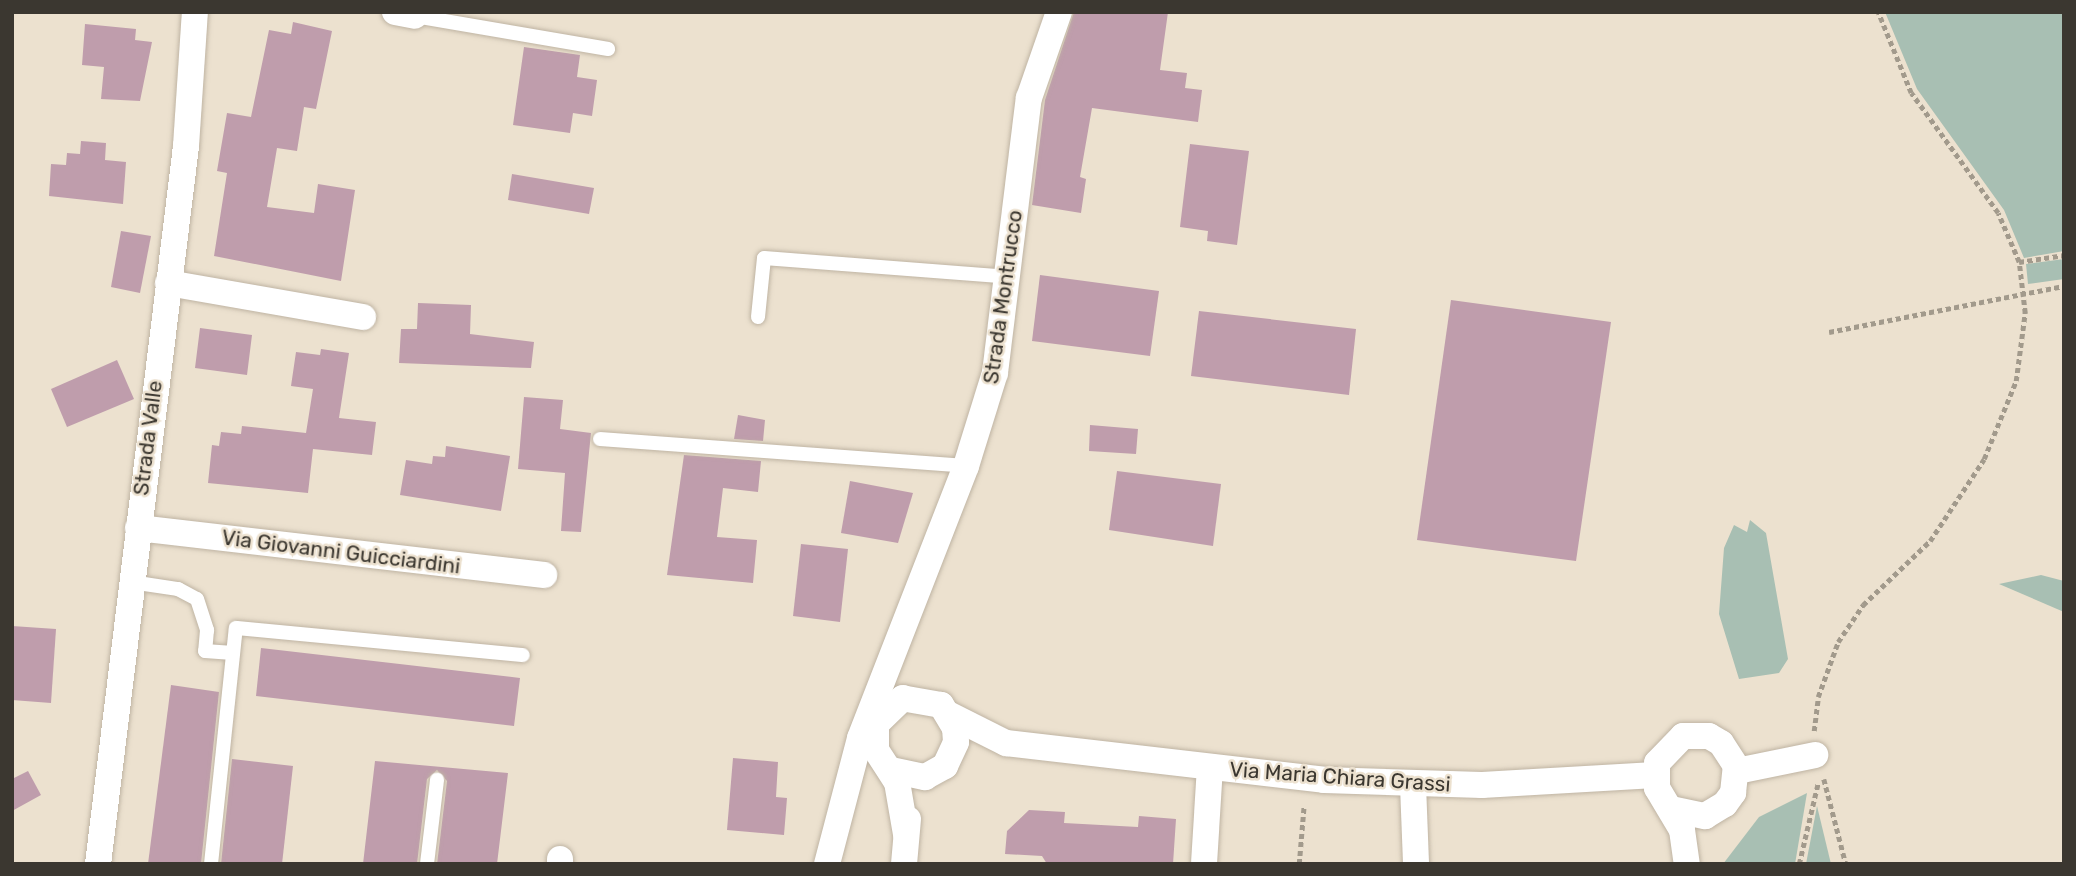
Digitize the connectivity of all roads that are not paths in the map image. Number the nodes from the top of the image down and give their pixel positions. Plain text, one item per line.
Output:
1 (195, 12) edge
2 (1059, 12) edge
3 (405, 14) edge
4 (608, 49) dead end
5 (1009, 277) junction
6 (168, 283) junction
7 (363, 317) dead end
8 (758, 317) dead end
9 (600, 439) dead end
10 (966, 466) junction
11 (138, 528) junction
12 (544, 575) dead end
13 (131, 582) junction
14 (233, 653) junction
15 (523, 655) dead end
16 (893, 655) junction
17 (912, 694) junction
18 (873, 707) junction
19 (950, 715) junction
20 (1027, 746) junction
21 (875, 754) junction
22 (1815, 755) road end
23 (1210, 767) junction
24 (940, 770) junction
25 (1737, 771) junction
26 (1655, 775) junction
27 (437, 780) dead end
28 (1413, 785) junction
29 (1671, 809) junction
30 (1716, 811) junction
31 (906, 834) junction
32 (98, 864) edge
33 (211, 864) edge
34 (427, 864) edge
35 (827, 864) edge
36 (904, 864) edge
37 (1204, 864) edge
38 (1416, 864) edge
39 (1688, 864) edge

1 - 6 street, Strada Valle
2 - 5 street, Strada Montrucco
3 - 4 lane
5 - 8 lane
5 - 10 street, Strada Montrucco
6 - 7 street
6 - 11 street, Strada Valle
9 - 10 lane
10 - 16 street, Strada Montrucco
11 - 12 street, Via Giovanni Guicciardini
11 - 13 street, Strada Valle
13 - 14 lane
13 - 32 street, Strada Valle
14 - 15 lane
14 - 33 lane
16 - 17 street
16 - 18 street, Strada Montrucco
17 - 18 street
17 - 19 street
17 - 21 street, Strada Montrucco
18 - 21 street, Strada Montrucco
19 - 20 street, Via Maria Chiara Grassi
19 - 24 street, Strada Montrucco
20 - 23 street, Via Maria Chiara Grassi
20 - 24 street, Via Maria Chiara Grassi
21 - 24 street
21 - 31 street, Strada Montrucco
21 - 35 street, Strada Montrucco
22 - 25 street
23 - 28 street, Via Maria Chiara Grassi
23 - 37 street
24 - 31 street, Strada Montrucco
25 - 26 street
25 - 30 street
26 - 28 street, Via Maria Chiara Grassi
26 - 29 street
27 - 34 lane
28 - 38 street
29 - 30 street
29 - 39 street
30 - 39 street
31 - 36 street, Strada Montrucco

